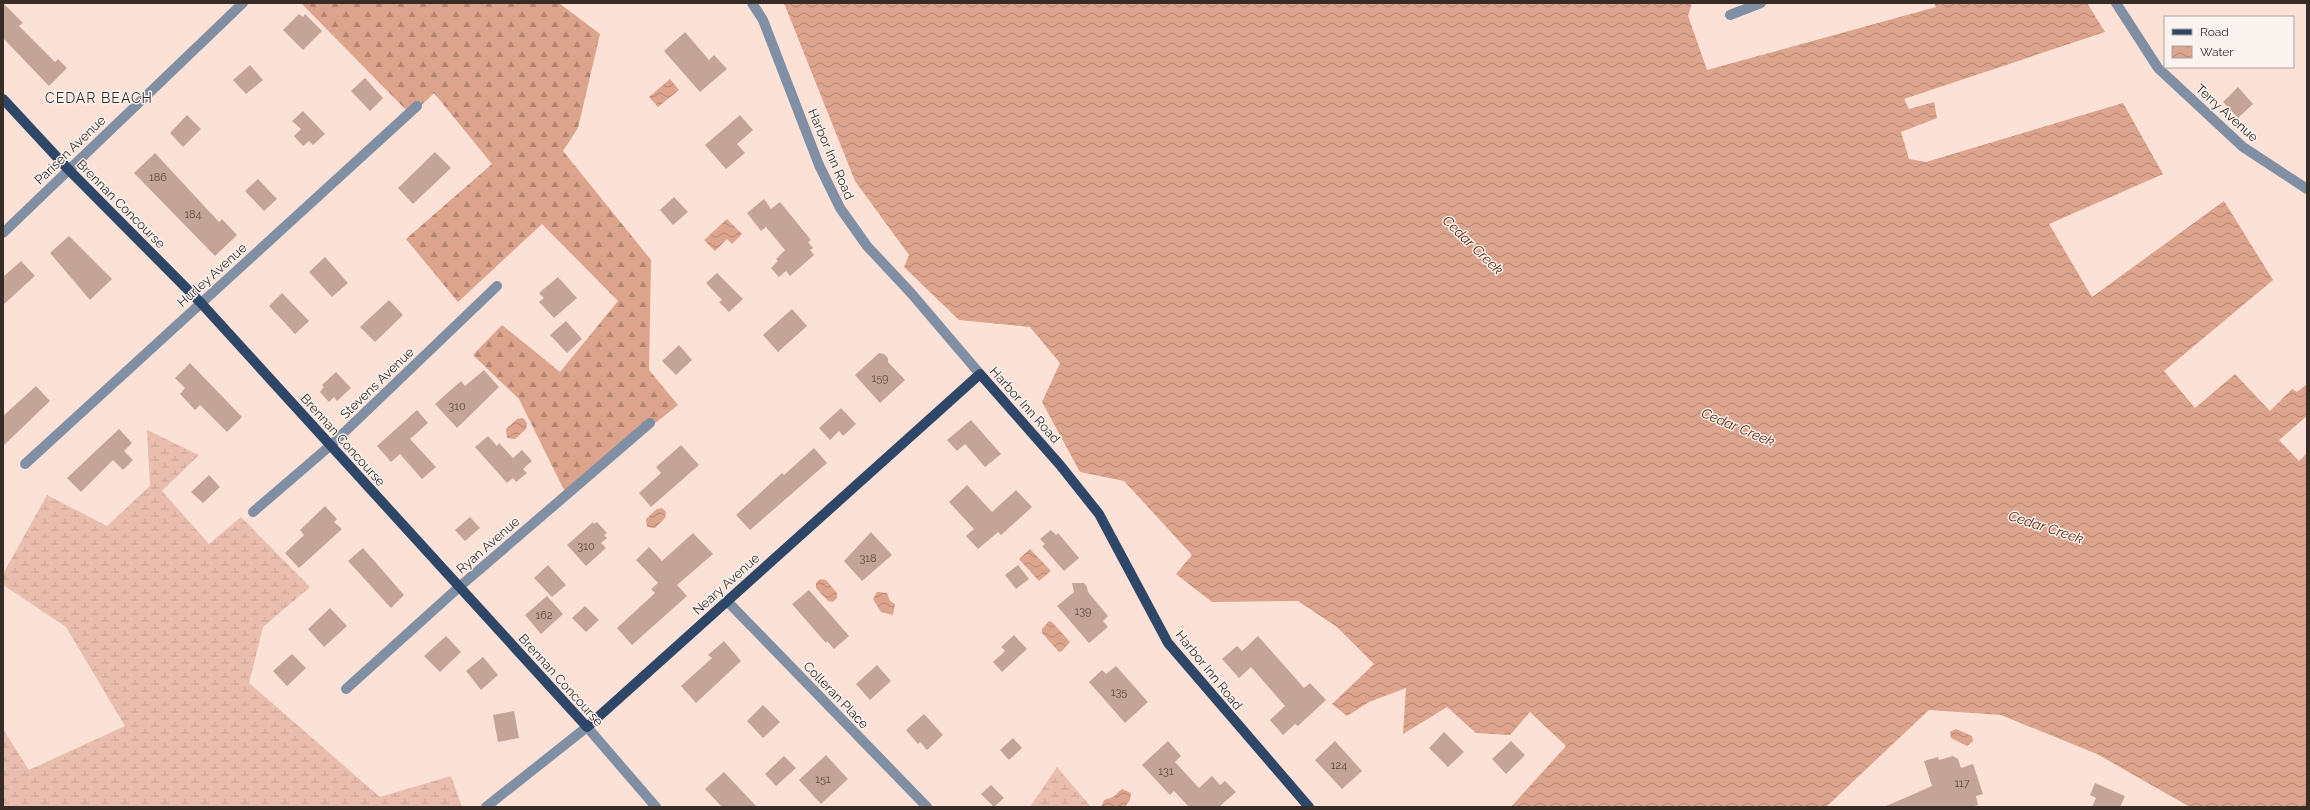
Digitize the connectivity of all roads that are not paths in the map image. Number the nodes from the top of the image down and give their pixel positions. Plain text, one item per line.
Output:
1 (243, 3) edge
2 (752, 3) edge
3 (1761, 3) edge
4 (2116, 3) edge
5 (1730, 15) dead end
6 (3, 99) edge
7 (417, 106) dead end
8 (68, 169) junction
9 (2307, 189) edge
10 (3, 233) edge
11 (498, 286) dead end
12 (201, 303) junction
13 (980, 374) junction
14 (650, 423) dead end
15 (331, 445) junction
16 (25, 464) dead end
17 (253, 512) dead end
18 (458, 588) junction
19 (727, 601) junction
20 (346, 689) dead end
21 (587, 727) junction
22 (486, 807) edge
23 (656, 807) edge
24 (927, 807) edge
25 (1309, 807) edge

1 - 8 street, Parisen Avenue
2 - 13 street, Harbor Inn Road
3 - 5 street
4 - 9 street, Terry Avenue
6 - 8 main road, Brennan Concourse
7 - 12 street, Hurley Avenue
8 - 10 street, Parisen Avenue
8 - 12 main road, Brennan Concourse
11 - 15 street, Stevens Avenue
12 - 15 main road, Brennan Concourse
12 - 16 street, Hurley Avenue
13 - 19 main road, Neary Avenue
13 - 25 main road, Harbor Inn Road
14 - 18 street, Ryan Avenue
15 - 17 street, Stevens Avenue
15 - 18 main road, Brennan Concourse
18 - 20 street, Ryan Avenue
18 - 21 main road, Brennan Concourse
19 - 21 main road, Neary Avenue
19 - 24 street, Colleran Place
21 - 22 street, Neary Avenue
21 - 23 street, Brennan Concourse

